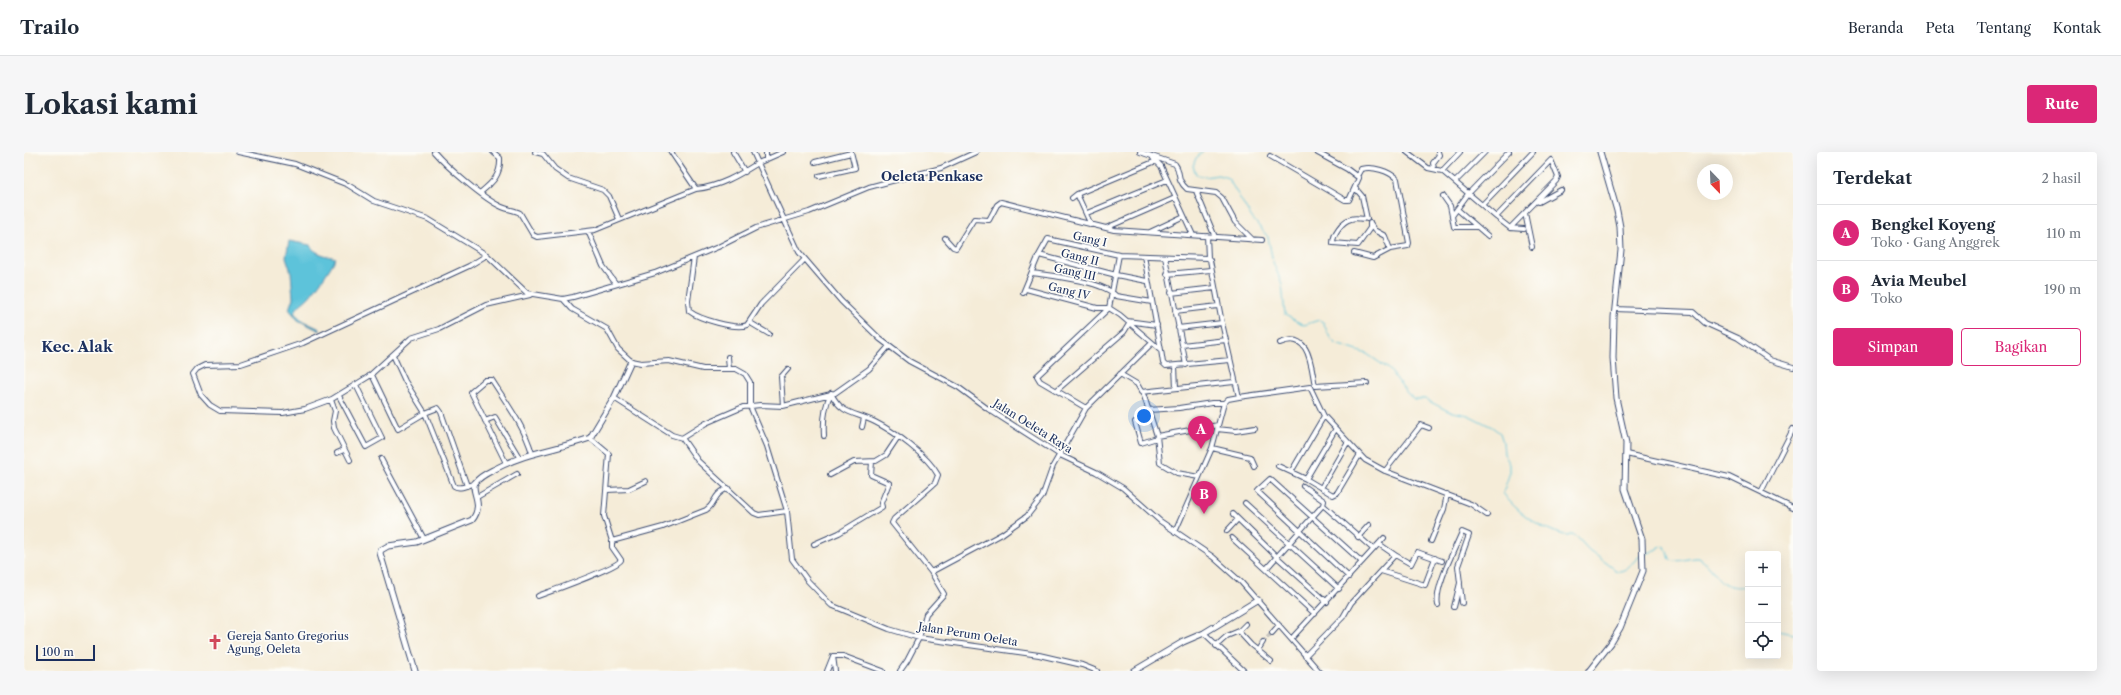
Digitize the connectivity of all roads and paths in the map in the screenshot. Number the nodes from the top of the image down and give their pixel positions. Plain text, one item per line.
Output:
1 (238, 152) edge
2 (434, 152) edge
3 (494, 152) edge
4 (535, 152) edge
5 (671, 152) edge
6 (733, 152) edge
7 (753, 152) edge
8 (766, 152) edge
9 (783, 152) edge
10 (976, 152) edge
11 (1140, 152) edge
12 (1316, 152) edge
13 (1407, 152) edge
14 (1438, 152) edge
15 (1460, 152) edge
16 (1485, 152) edge
17 (1510, 152) edge
18 (1533, 152) edge
19 (1600, 152) edge
20 (851, 153) edge
21 (1324, 154) edge
22 (1270, 156) dead end
23 (1152, 158) junction
24 (766, 159) junction
25 (1156, 161) junction
26 (816, 162) dead end
27 (758, 163) junction
28 (1434, 169) junction
29 (1442, 171) junction
30 (745, 172) junction
31 (819, 176) dead end
32 (1357, 176) junction
33 (1167, 180) junction
34 (1455, 182) junction
35 (696, 189) junction
36 (1356, 189) junction
37 (1561, 190) dead end
38 (1196, 191) junction
39 (481, 192) junction
40 (1077, 194) junction
41 (1468, 194) junction
42 (1444, 196) dead end
43 (1072, 198) dead end
44 (1175, 198) junction
45 (1537, 201) junction
46 (1482, 205) junction
47 (1456, 209) junction
48 (1525, 212) junction
49 (1087, 213) junction
50 (1184, 216) junction
51 (1452, 216) junction
52 (1496, 217) junction
53 (1367, 218) junction
54 (619, 219) junction
55 (784, 220) junction
56 (1370, 223) junction
57 (1091, 225) junction
58 (1477, 227) junction
59 (1106, 228) junction
60 (1510, 228) junction
61 (1524, 229) dead end
62 (588, 231) junction
63 (1150, 232) junction
64 (1193, 235) junction
65 (1207, 236) junction
66 (1488, 236) dead end
67 (1216, 237) junction
68 (945, 238) dead end
69 (1253, 240) junction
70 (1262, 240) dead end
71 (1532, 247) dead end
72 (1390, 249) junction
73 (1354, 253) dead end
74 (487, 255) junction
75 (1039, 255) junction
76 (1119, 255) junction
77 (1144, 256) junction
78 (694, 257) junction
79 (1165, 257) junction
80 (1208, 258) junction
81 (804, 260) junction
82 (1211, 270) junction
83 (1032, 273) junction
84 (1167, 274) junction
85 (1116, 275) junction
86 (1147, 282) junction
87 (616, 284) junction
88 (1215, 288) junction
89 (1113, 292) junction
90 (1171, 293) junction
91 (531, 295) junction
92 (563, 298) junction
93 (1152, 302) junction
94 (1218, 306) junction
95 (1109, 308) junction
96 (1615, 309) junction
97 (1175, 311) junction
98 (749, 322) junction
99 (1128, 322) junction
100 (1222, 323) junction
101 (1157, 325) junction
102 (1178, 328) junction
103 (769, 334) dead end
104 (1226, 340) junction
105 (1152, 343) junction
106 (1280, 343) dead end
107 (1182, 345) junction
108 (889, 346) junction
109 (1161, 350) junction
110 (393, 355) junction
111 (728, 356) dead end
112 (1230, 360) junction
113 (631, 361) junction
114 (1186, 365) junction
115 (1175, 366) junction
116 (1793, 367) edge
117 (729, 369) junction
118 (788, 369) dead end
119 (1120, 374) junction
120 (372, 375) junction
121 (1234, 382) junction
122 (1367, 383) dead end
123 (356, 385) junction
124 (1316, 386) junction
125 (1310, 387) junction
126 (1176, 388) junction
127 (1057, 390) junction
128 (1141, 392) junction
129 (831, 393) junction
130 (339, 396) junction
131 (1239, 396) junction
132 (614, 398) junction
133 (331, 400) junction
134 (1224, 403) junction
135 (750, 406) junction
136 (783, 406) junction
137 (1086, 408) junction
138 (1148, 410) junction
139 (425, 412) junction
140 (1324, 416) junction
141 (864, 418) junction
142 (485, 421) junction
143 (1135, 422) dead end
144 (862, 427) dead end
145 (1217, 427) junction
146 (1255, 428) dead end
147 (1429, 428) dead end
148 (1793, 429) edge
149 (1335, 430) junction
150 (824, 436) dead end
151 (898, 437) junction
152 (1157, 437) junction
153 (590, 438) junction
154 (682, 438) junction
155 (1347, 443) junction
156 (1212, 448) junction
157 (344, 450) junction
158 (337, 453) dead end
159 (532, 453) junction
160 (1626, 454) junction
161 (1060, 455) junction
162 (1359, 456) junction
163 (519, 457) junction
164 (381, 459) dead end
165 (350, 460) dead end
166 (872, 462) junction
167 (506, 463) junction
168 (1254, 466) dead end
169 (1278, 466) dead end
170 (1385, 471) junction
171 (1291, 472) junction
172 (517, 474) dead end
173 (830, 475) dead end
174 (1199, 477) junction
175 (1306, 479) junction
176 (646, 481) dead end
177 (475, 483) junction
178 (467, 486) junction
179 (1302, 486) dead end
180 (728, 488) junction
181 (1321, 488) junction
182 (607, 490) junction
183 (1761, 492) junction
184 (1447, 494) junction
185 (477, 497) junction
186 (1245, 503) dead end
187 (1323, 505) junction
188 (1793, 508) edge
189 (787, 511) junction
190 (1233, 514) dead end
191 (1487, 515) dead end
192 (1312, 517) junction
193 (1238, 519) junction
194 (1368, 525) dead end
195 (1227, 531) dead end
196 (1300, 531) junction
197 (1175, 532) junction
198 (1358, 537) junction
199 (1232, 538) dead end
200 (1384, 538) dead end
201 (424, 539) junction
202 (612, 541) junction
203 (1431, 542) dead end
204 (814, 544) dead end
205 (1289, 544) junction
206 (1379, 544) junction
207 (1373, 549) junction
208 (1395, 555) junction
209 (1277, 557) junction
210 (1435, 558) junction
211 (1442, 561) dead end
212 (1362, 562) junction
213 (1449, 564) junction
214 (1458, 568) junction
215 (1266, 569) junction
216 (1381, 571) junction
217 (931, 572) junction
218 (1349, 577) junction
219 (1460, 583) junction
220 (1339, 588) junction
221 (538, 596) dead end
222 (1258, 600) junction
223 (1327, 602) junction
224 (1462, 603) dead end
225 (1438, 605) dead end
226 (1454, 607) dead end
227 (1315, 614) junction
228 (1246, 624) dead end
229 (1279, 625) junction
230 (1239, 631) junction
231 (1204, 633) junction
232 (1272, 633) tunnel mouth
233 (919, 638) junction
234 (1291, 639) junction
235 (1263, 642) tunnel mouth
236 (1216, 646) junction
237 (1258, 650) junction
238 (833, 656) junction
239 (1306, 656) junction
240 (1271, 661) dead end
241 (415, 671) edge
242 (827, 671) edge
243 (835, 671) edge
244 (883, 671) edge
245 (900, 671) edge
246 (1097, 671) edge
247 (1134, 671) edge
248 (1244, 671) edge
249 (1319, 671) edge
250 (1589, 671) edge

1 - 74 street
2 - 39 street
3 - 39 street
4 - 54 street
5 - 35 street
6 - 30 street
7 - 27 street, Jalan Oeleta Raya
8 - 24 street
9 - 24 street
10 - 55 street
11 - 23 street
12 - 21 street
13 - 28 street
14 - 28 street
15 - 29 street
16 - 34 street
17 - 41 street
18 - 46 street
19 - 96 street
20 - 26 street
20 - 31 street
21 - 32 street
22 - 36 street
23 - 25 street
23 - 38 street
24 - 27 street
25 - 33 street
25 - 40 street
27 - 30 street
27 - 55 street, Jalan Oeleta Raya
28 - 29 street
29 - 34 street
30 - 35 street
32 - 36 street
32 - 72 street
33 - 44 street
33 - 49 street
34 - 41 street
35 - 54 street
36 - 53 street
37 - 45 street
38 - 67 street
38 - 69 street
39 - 62 street
40 - 43 street
40 - 49 street
41 - 46 street
41 - 47 street
42 - 51 street
44 - 50 street
44 - 59 street
45 - 48 street
45 - 52 street
46 - 52 street
47 - 51 street
47 - 58 street
48 - 60 street
48 - 71 street
49 - 57 street
50 - 63 street
50 - 64 street
51 - 58 street
52 - 60 street
53 - 56 street
53 - 56 street
54 - 62 street
55 - 78 street
55 - 81 street, Jalan Oeleta Raya
56 - 72 street
57 - 59 street
57 - 68 street
58 - 66 street
59 - 63 street
60 - 61 street
62 - 87 street
63 - 64 street
64 - 65 street
65 - 67 street
65 - 80 street
67 - 69 street
69 - 70 street
72 - 73 street
74 - 91 street
74 - 133 street
75 - 76 street, Gang I
75 - 83 street
75 - 85 street, Gang II
76 - 77 street, Gang I
76 - 85 street
77 - 79 street, Gang I
77 - 86 street
78 - 87 street
78 - 98 street
79 - 80 street, Gang I
79 - 84 street
80 - 82 street
81 - 98 street
81 - 108 street, Jalan Oeleta Raya
82 - 84 street
82 - 88 street
83 - 89 street, Gang III
83 - 95 street, Gang IV
84 - 90 street
85 - 86 street, Gang II
85 - 89 street
86 - 93 street
87 - 92 street
88 - 90 street
88 - 94 street
89 - 93 street, Gang III
89 - 95 street
90 - 97 street
91 - 92 street
91 - 110 street
92 - 113 street
93 - 101 street
94 - 97 street
94 - 100 street
95 - 99 street
95 - 127 street
96 - 116 street
96 - 160 street
97 - 102 street
98 - 103 street
99 - 101 street
99 - 105 street
99 - 127 street
100 - 102 street
100 - 104 street
101 - 109 street
102 - 107 street
104 - 107 street
104 - 112 street
105 - 109 street
105 - 119 street
106 - 124 street
107 - 114 street
108 - 129 street
108 - 161 street, Jalan Oeleta Raya
109 - 115 street
110 - 120 street
110 - 139 street
111 - 117 street
112 - 114 street
112 - 121 street
113 - 117 street
113 - 132 street
114 - 115 street
115 - 126 street
117 - 135 street
118 - 136 street
119 - 128 street
119 - 137 street
120 - 123 street
120 - 139 street
121 - 126 street
121 - 131 street
122 - 124 street
123 - 130 street
123 - 130 street
124 - 125 street
125 - 131 street
125 - 140 street
126 - 128 street
127 - 137 street
128 - 138 street
129 - 136 street
129 - 141 street
129 - 150 street
130 - 133 street
131 - 134 street
132 - 153 street
132 - 154 street
133 - 157 street
134 - 138 street
134 - 145 street
135 - 136 street
135 - 154 street
135 - 189 street, Jalan Perum Oeleta
137 - 161 street
138 - 152 street
139 - 178 street
139 - 178 street
140 - 149 street
140 - 171 street
141 - 144 street
141 - 151 street
142 - 159 street
142 - 163 street
142 - 167 street
143 - 152 street
145 - 146 street
145 - 152 street
145 - 156 street
147 - 170 street
148 - 183 street
149 - 155 street
149 - 175 street
151 - 166 street
151 - 217 street
152 - 174 street
153 - 159 street
153 - 182 street
154 - 180 street
155 - 162 street
155 - 181 street
156 - 168 street
156 - 174 street
157 - 158 street
157 - 165 street
159 - 163 street
160 - 183 street
160 - 250 street
161 - 197 street, Jalan Oeleta Raya
161 - 217 street
162 - 170 street
162 - 181 street
163 - 167 street
164 - 201 street
166 - 173 street
166 - 204 street
167 - 177 street
169 - 171 street
170 - 184 street
171 - 175 street
172 - 185 street
174 - 197 street
175 - 181 street
176 - 182 street
177 - 178 street
177 - 185 street
179 - 187 street
180 - 189 street
180 - 202 street
182 - 202 street
183 - 188 street
184 - 191 street
184 - 203 street
185 - 201 street
186 - 205 street
187 - 192 street
187 - 198 street
189 - 233 street, Jalan Perum Oeleta
190 - 193 street
192 - 196 street
192 - 196 street
192 - 212 street
193 - 195 street
193 - 209 street
194 - 198 street
196 - 205 street
196 - 218 street
197 - 222 street, Jalan Oeleta Raya
198 - 207 street
199 - 215 street
200 - 206 street
201 - 241 street
202 - 221 street
205 - 209 street
205 - 220 street
206 - 207 street
206 - 208 street
207 - 212 street
208 - 210 street
208 - 216 street
209 - 215 street
209 - 223 street
210 - 211 street
210 - 216 street
212 - 218 street
213 - 214 street
213 - 214 street
213 - 225 street
214 - 219 street
215 - 227 street
216 - 239 street
217 - 233 street
218 - 220 street
219 - 224 street
219 - 226 street
220 - 223 street
222 - 229 street, Jalan Oeleta Raya
222 - 231 street
223 - 227 street
227 - 234 street
228 - 230 street
229 - 232 street
229 - 234 street, Jalan Oeleta Raya
230 - 236 street
230 - 237 street
231 - 236 street
231 - 247 street
233 - 245 street
233 - 246 street, Jalan Perum Oeleta
234 - 239 street, Jalan Oeleta Raya
235 - 237 street
236 - 248 street
237 - 240 street
238 - 242 street
238 - 243 street
238 - 244 street
239 - 249 street, Jalan Oeleta Raya

